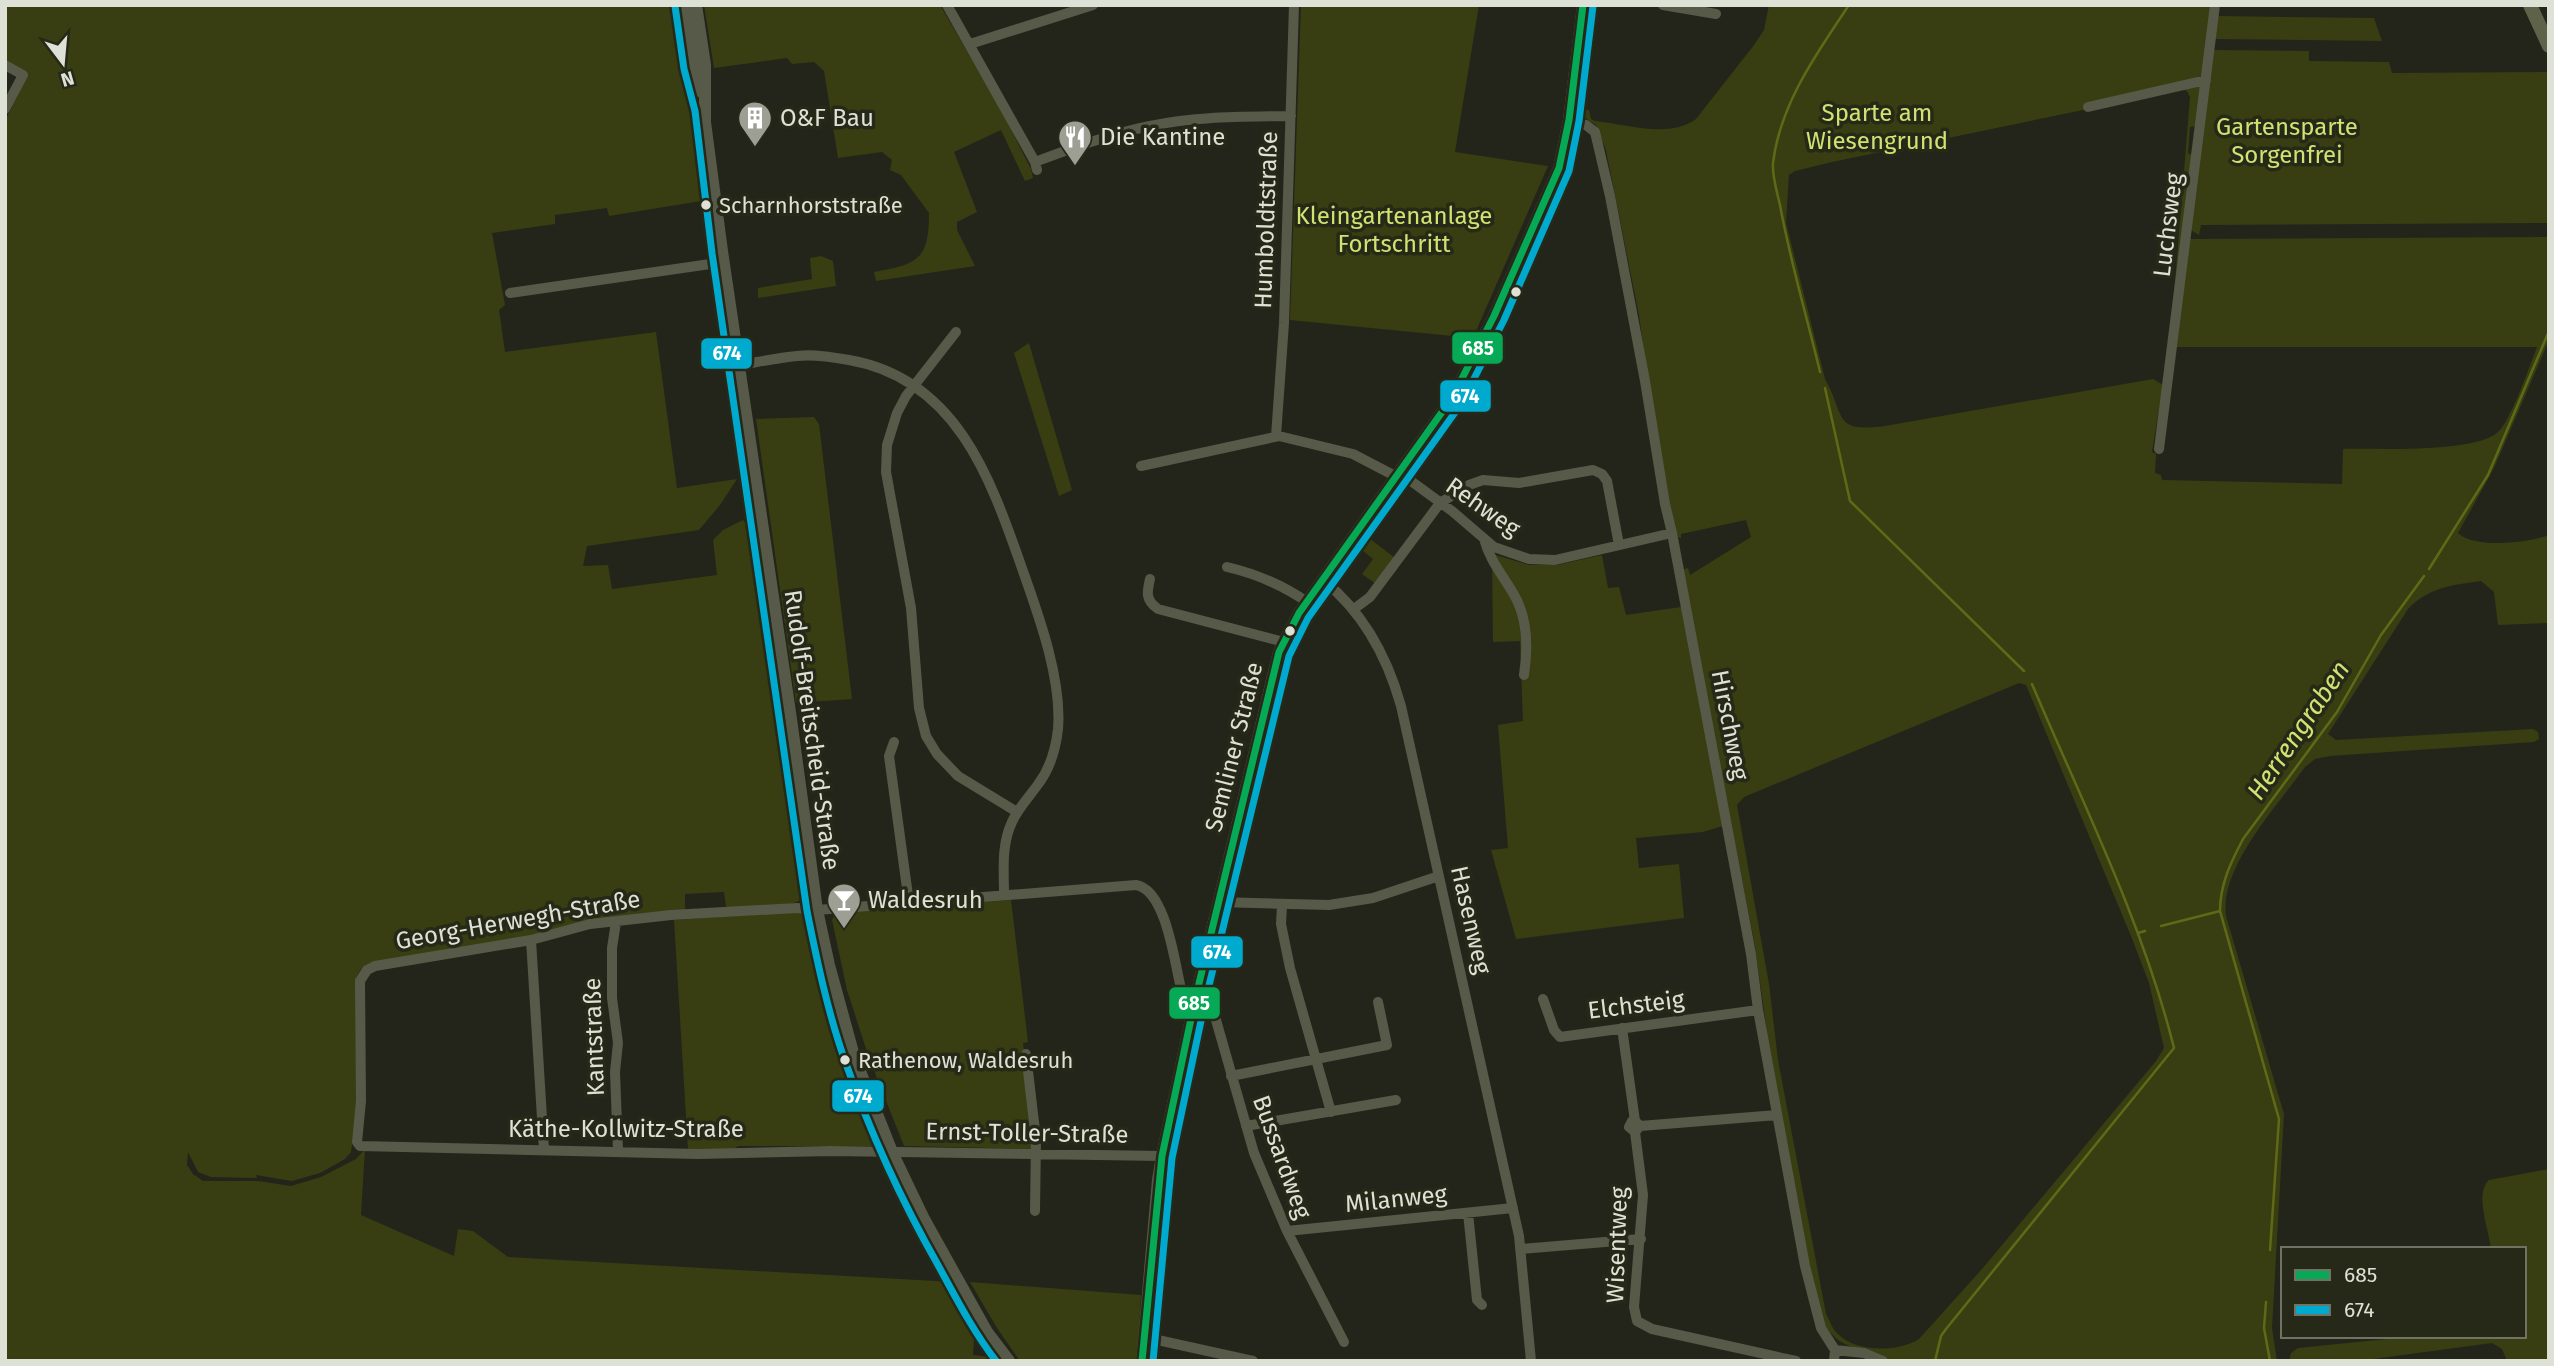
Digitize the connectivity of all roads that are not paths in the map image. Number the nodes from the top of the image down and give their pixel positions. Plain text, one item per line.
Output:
1 (685, 5) edge
2 (696, 5) edge
3 (947, 5) edge
4 (1093, 5) edge
5 (1294, 5) edge
6 (1583, 5) edge
7 (1663, 5) edge
8 (2215, 5) edge
9 (2530, 5) edge
10 (1716, 14) dead end
11 (970, 44) junction
12 (2549, 46) edge
13 (5, 65) edge
14 (2206, 80) junction
15 (2088, 107) dead end
16 (5, 109) edge
17 (705, 109) junction
18 (1291, 116) junction
19 (1569, 120) junction
20 (724, 262) junction
21 (510, 293) dead end
22 (956, 332) dead end
23 (739, 365) junction
24 (915, 386) junction
25 (1276, 436) junction
26 (2159, 449) dead end
27 (1141, 466) dead end
28 (1399, 475) junction
29 (1440, 503) junction
30 (1672, 533) junction
31 (1484, 540) junction
32 (1619, 545) junction
33 (1227, 567) dead end
34 (1150, 579) dead end
35 (1323, 579) junction
36 (1307, 602) junction
37 (1354, 609) junction
38 (1283, 642) junction
39 (1524, 675) dead end
40 (894, 742) dead end
41 (1017, 812) junction
42 (1439, 876) junction
43 (1004, 895) junction
44 (1218, 902) junction
45 (909, 903) junction
46 (1282, 905) junction
47 (817, 910) junction
48 (616, 922) junction
49 (531, 940) junction
50 (1200, 981) junction
51 (1543, 999) dead end
52 (1195, 1000) junction
53 (1378, 1002) dead end
54 (1758, 1010) junction
55 (1622, 1028) junction
56 (1026, 1054) dead end
57 (1316, 1060) junction
58 (1231, 1076) junction
59 (1396, 1100) dead end
60 (1331, 1112) junction
61 (1777, 1115) junction
62 (1246, 1126) junction
63 (1637, 1126) junction
64 (360, 1146) joint
65 (544, 1150) junction
66 (618, 1151) junction
67 (891, 1152) junction
68 (1037, 1154) junction
69 (1162, 1156) junction
70 (1513, 1208) junction
71 (1035, 1211) dead end
72 (1468, 1213) junction
73 (1287, 1231) junction
74 (1641, 1239) junction
75 (1520, 1249) junction
76 (1482, 1305) dead end
77 (1144, 1336) junction
78 (1344, 1342) dead end
79 (1835, 1355) edge
80 (1009, 1361) edge
81 (1142, 1361) edge
82 (1253, 1361) edge
83 (1531, 1361) edge
84 (1796, 1361) edge
85 (1883, 1361) edge

1 - 17 street, Rudolf-Breitscheid-Straße
2 - 17 street, Rudolf-Breitscheid-Straße
3 - 11 street
4 - 11 street
5 - 18 street, Humboldtstraße
6 - 19 street, Semliner Straße
7 - 10 street
8 - 14 street, Luchsweg
9 - 12 main road
11 - 18 street
13 - 16 street
14 - 15 street
14 - 26 street, Luchsweg
17 - 20 street, Rudolf-Breitscheid-Straße
18 - 25 street, Humboldtstraße
19 - 28 street, Semliner Straße
19 - 30 street, Hirschweg
20 - 21 street
20 - 23 street, Rudolf-Breitscheid-Straße
22 - 24 street
23 - 24 street
23 - 47 street, Rudolf-Breitscheid-Straße
24 - 41 street
24 - 41 street
25 - 27 street
25 - 28 street, Rehweg
28 - 29 street, Rehweg
28 - 35 street, Semliner Straße
29 - 31 street, Rehweg
29 - 32 street
29 - 37 street
30 - 32 street, Rehweg
30 - 54 street, Hirschweg
31 - 32 street, Rehweg
31 - 39 street
33 - 36 street
34 - 38 street
35 - 36 street, Semliner Straße
35 - 37 street, Hasenweg
36 - 38 street, Semliner Straße
37 - 42 street, Hasenweg
38 - 44 street, Semliner Straße
40 - 45 street
41 - 43 street
42 - 46 street
42 - 70 street, Hasenweg
43 - 45 street, Georg-Herwegh-Straße
43 - 52 street, Georg-Herwegh-Straße
44 - 46 street
44 - 50 street, Semliner Straße
45 - 47 street, Georg-Herwegh-Straße
46 - 57 street
47 - 48 street, Georg-Herwegh-Straße
47 - 67 street, Rudolf-Breitscheid-Straße
48 - 49 street, Georg-Herwegh-Straße
48 - 66 street, Kantstraße
49 - 64 street, Georg-Herwegh-Straße
49 - 65 street
50 - 52 street, Semliner Straße
50 - 58 street, Bussardweg
51 - 55 street, Elchsteig
52 - 69 street, Semliner Straße
53 - 57 street
54 - 55 street, Elchsteig
54 - 61 street, Hirschweg
55 - 63 street, Wisentweg
56 - 68 street
57 - 58 street
57 - 60 street
58 - 62 street, Bussardweg
59 - 60 street
60 - 62 street
61 - 63 street
61 - 79 street, Hirschweg
62 - 73 street, Bussardweg
63 - 74 street, Wisentweg
64 - 65 street, Käthe-Kollwitz-Straße
65 - 66 street, Käthe-Kollwitz-Straße
66 - 67 street, Käthe-Kollwitz-Straße
67 - 68 street, Ernst-Toller-Straße
67 - 80 street, Rudolf-Breitscheid-Straße
68 - 69 street, Ernst-Toller-Straße
68 - 71 street
69 - 77 street, Semliner Straße
70 - 72 street, Milanweg
70 - 75 street, Hasenweg
72 - 73 street, Milanweg
72 - 76 street, Milanweg
73 - 78 street, Bussardweg
74 - 75 street
74 - 84 street, Wisentweg
75 - 83 street, Hasenweg
77 - 81 street, Semliner Straße
77 - 82 street
79 - 85 street, Hirschweg

